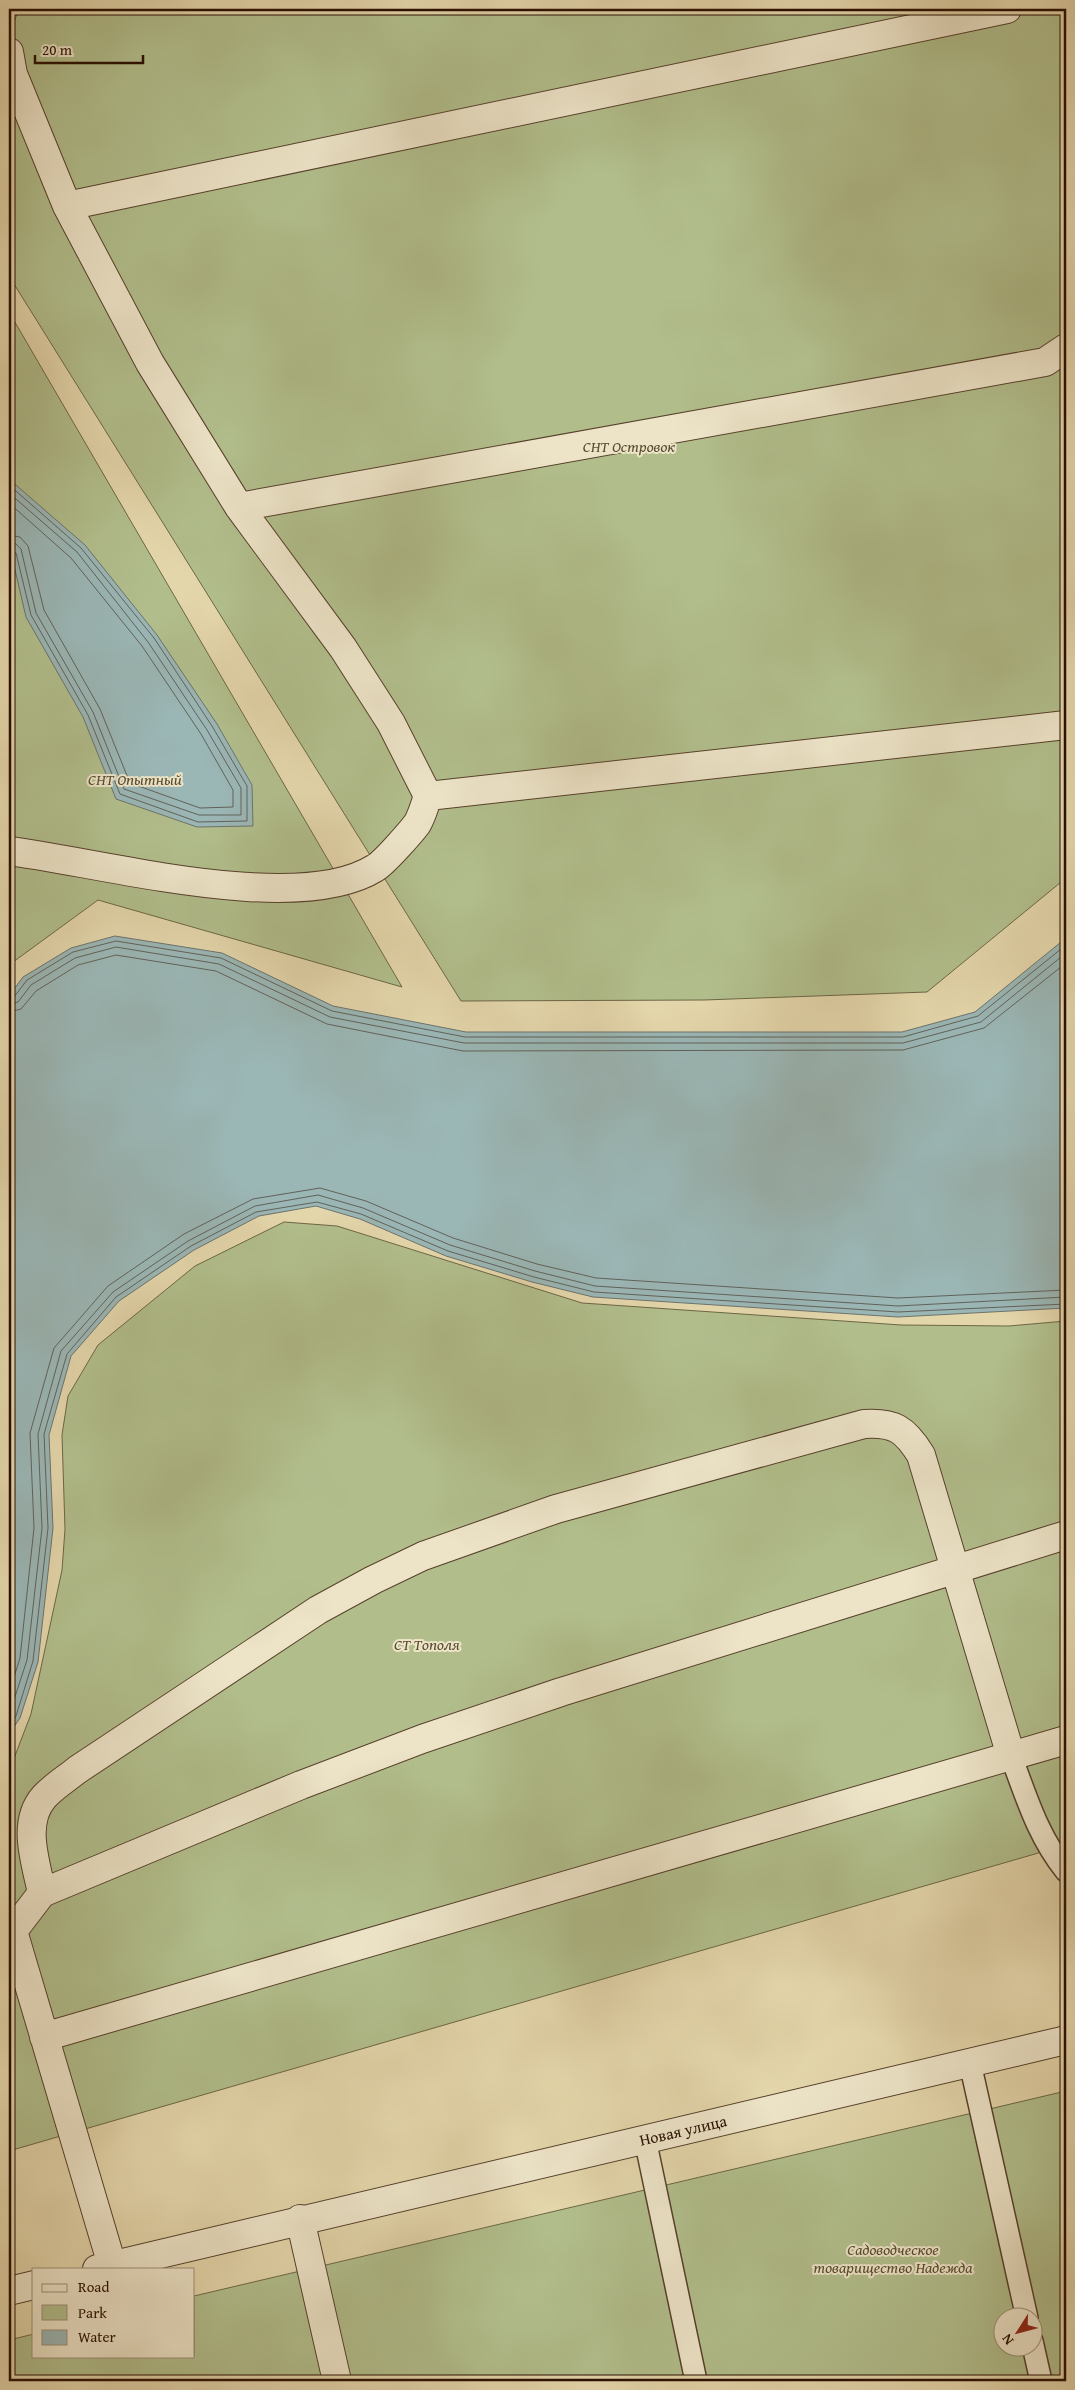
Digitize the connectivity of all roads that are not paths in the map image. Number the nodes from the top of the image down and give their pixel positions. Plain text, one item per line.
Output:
1 (1007, 9) edge
2 (9, 52) edge
3 (68, 206) junction
4 (1066, 348) edge
5 (239, 507) junction
6 (1066, 725) edge
7 (428, 796) junction
8 (9, 851) edge
9 (1066, 1535) edge
10 (956, 1568) junction
11 (1066, 1740) edge
12 (1011, 1756) junction
13 (1066, 1871) edge
14 (42, 1893) junction
15 (11, 1932) edge
16 (44, 2037) junction
17 (1066, 2040) edge
18 (970, 2063) junction
19 (645, 2139) junction
20 (300, 2220) junction
21 (104, 2267) edge
22 (32, 2285) edge
23 (9, 2291) edge
24 (1025, 2308) edge
25 (1036, 2358) edge
26 (337, 2381) edge
27 (696, 2381) edge
28 (1041, 2381) edge

1 - 3 street
2 - 3 street
3 - 5 street
4 - 5 street
5 - 7 street
6 - 7 street
7 - 8 street
9 - 10 street
10 - 12 street
10 - 14 street
10 - 14 street
11 - 12 street
12 - 13 lane
12 - 16 street
14 - 15 street
15 - 16 street
16 - 21 street
17 - 18 street, Новая улица
18 - 19 street, Новая улица
18 - 24 lane
19 - 20 street, Новая улица
19 - 27 lane
20 - 21 street, Новая улица
20 - 26 street
22 - 23 street
25 - 28 lane

